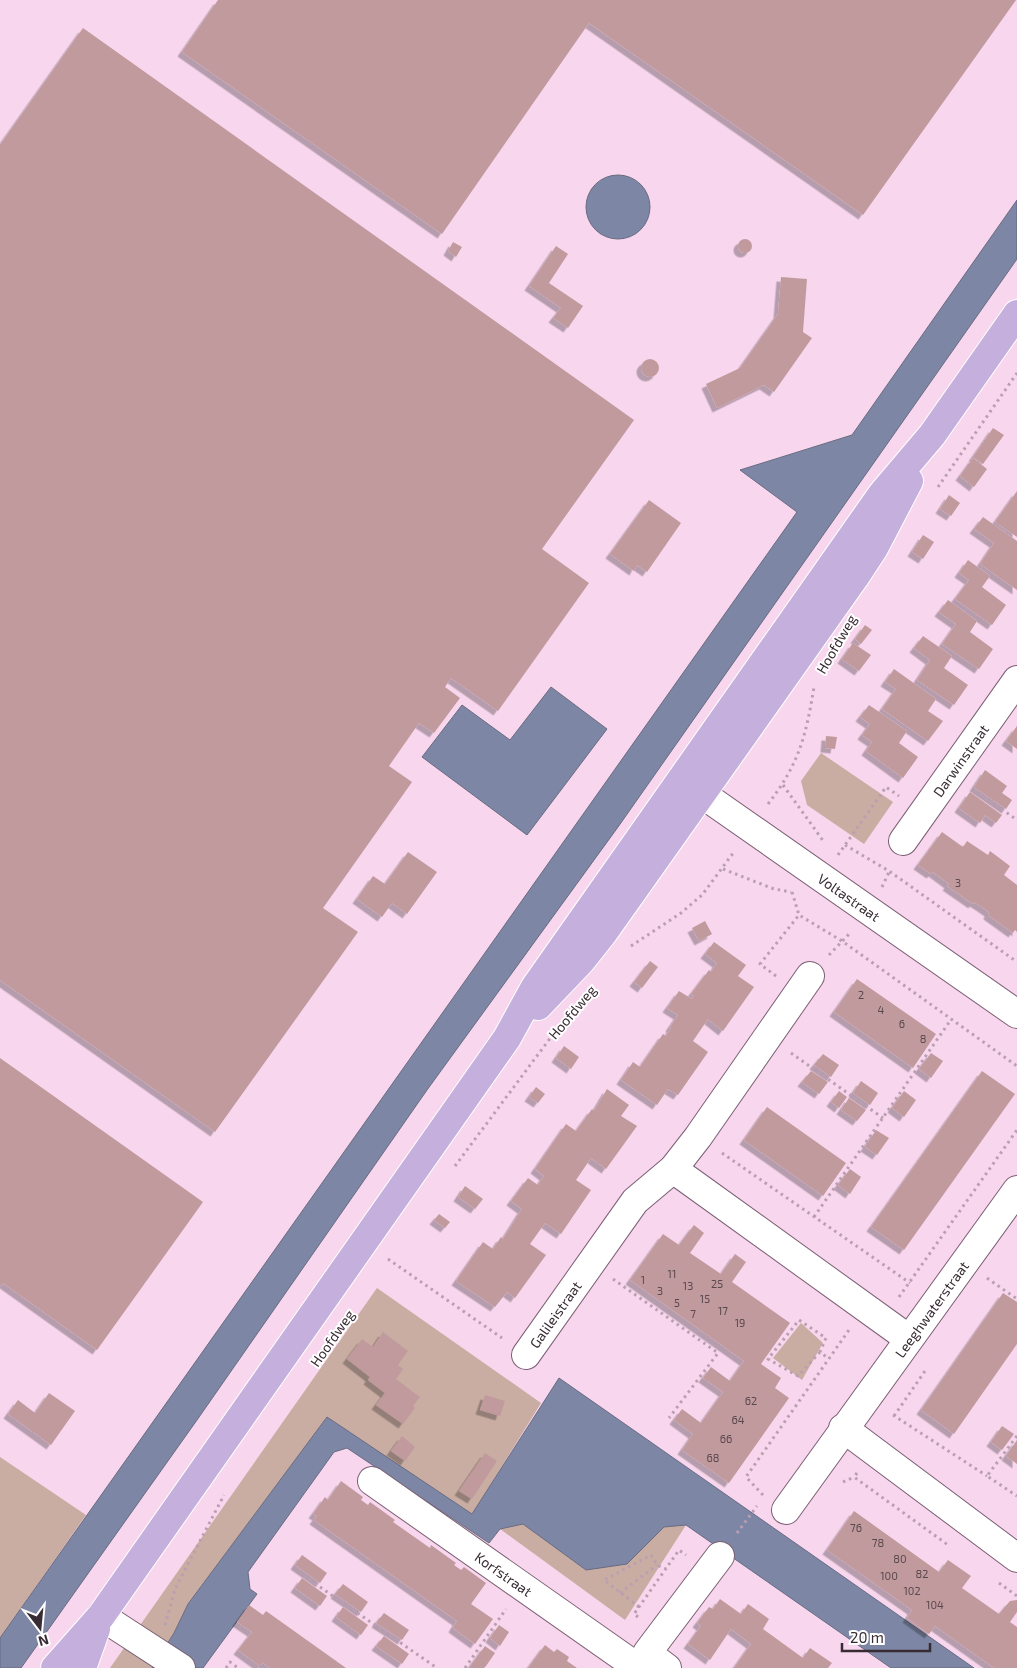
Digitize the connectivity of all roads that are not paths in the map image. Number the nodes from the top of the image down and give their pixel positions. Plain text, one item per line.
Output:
1 (1017, 314) edge
2 (1017, 680) edge
3 (692, 786) junction
4 (903, 841) dead end
5 (804, 984) road end
6 (1017, 1014) edge
7 (673, 1169) junction
8 (1017, 1190) edge
9 (909, 1339) junction
10 (526, 1354) road end
11 (843, 1428) junction
12 (372, 1481) dead end
13 (786, 1510) dead end
14 (720, 1556) dead end
15 (1017, 1558) edge
16 (101, 1616) junction
17 (647, 1664) edge
18 (55, 1668) edge
19 (82, 1668) edge
20 (181, 1668) edge

1 - 3 main road
2 - 4 street, Darwinstraat
3 - 6 street, Voltastraat
3 - 16 main road
5 - 7 street, Galileistraat
7 - 9 street
7 - 10 street, Galileistraat
8 - 9 street, Leeghwaterstraat
9 - 11 street, Leeghwaterstraat
11 - 13 street, Leeghwaterstraat
11 - 15 street
12 - 17 street, Korfstraat
14 - 17 street, Korfstraat
16 - 18 main road
16 - 19 main road
16 - 20 street

